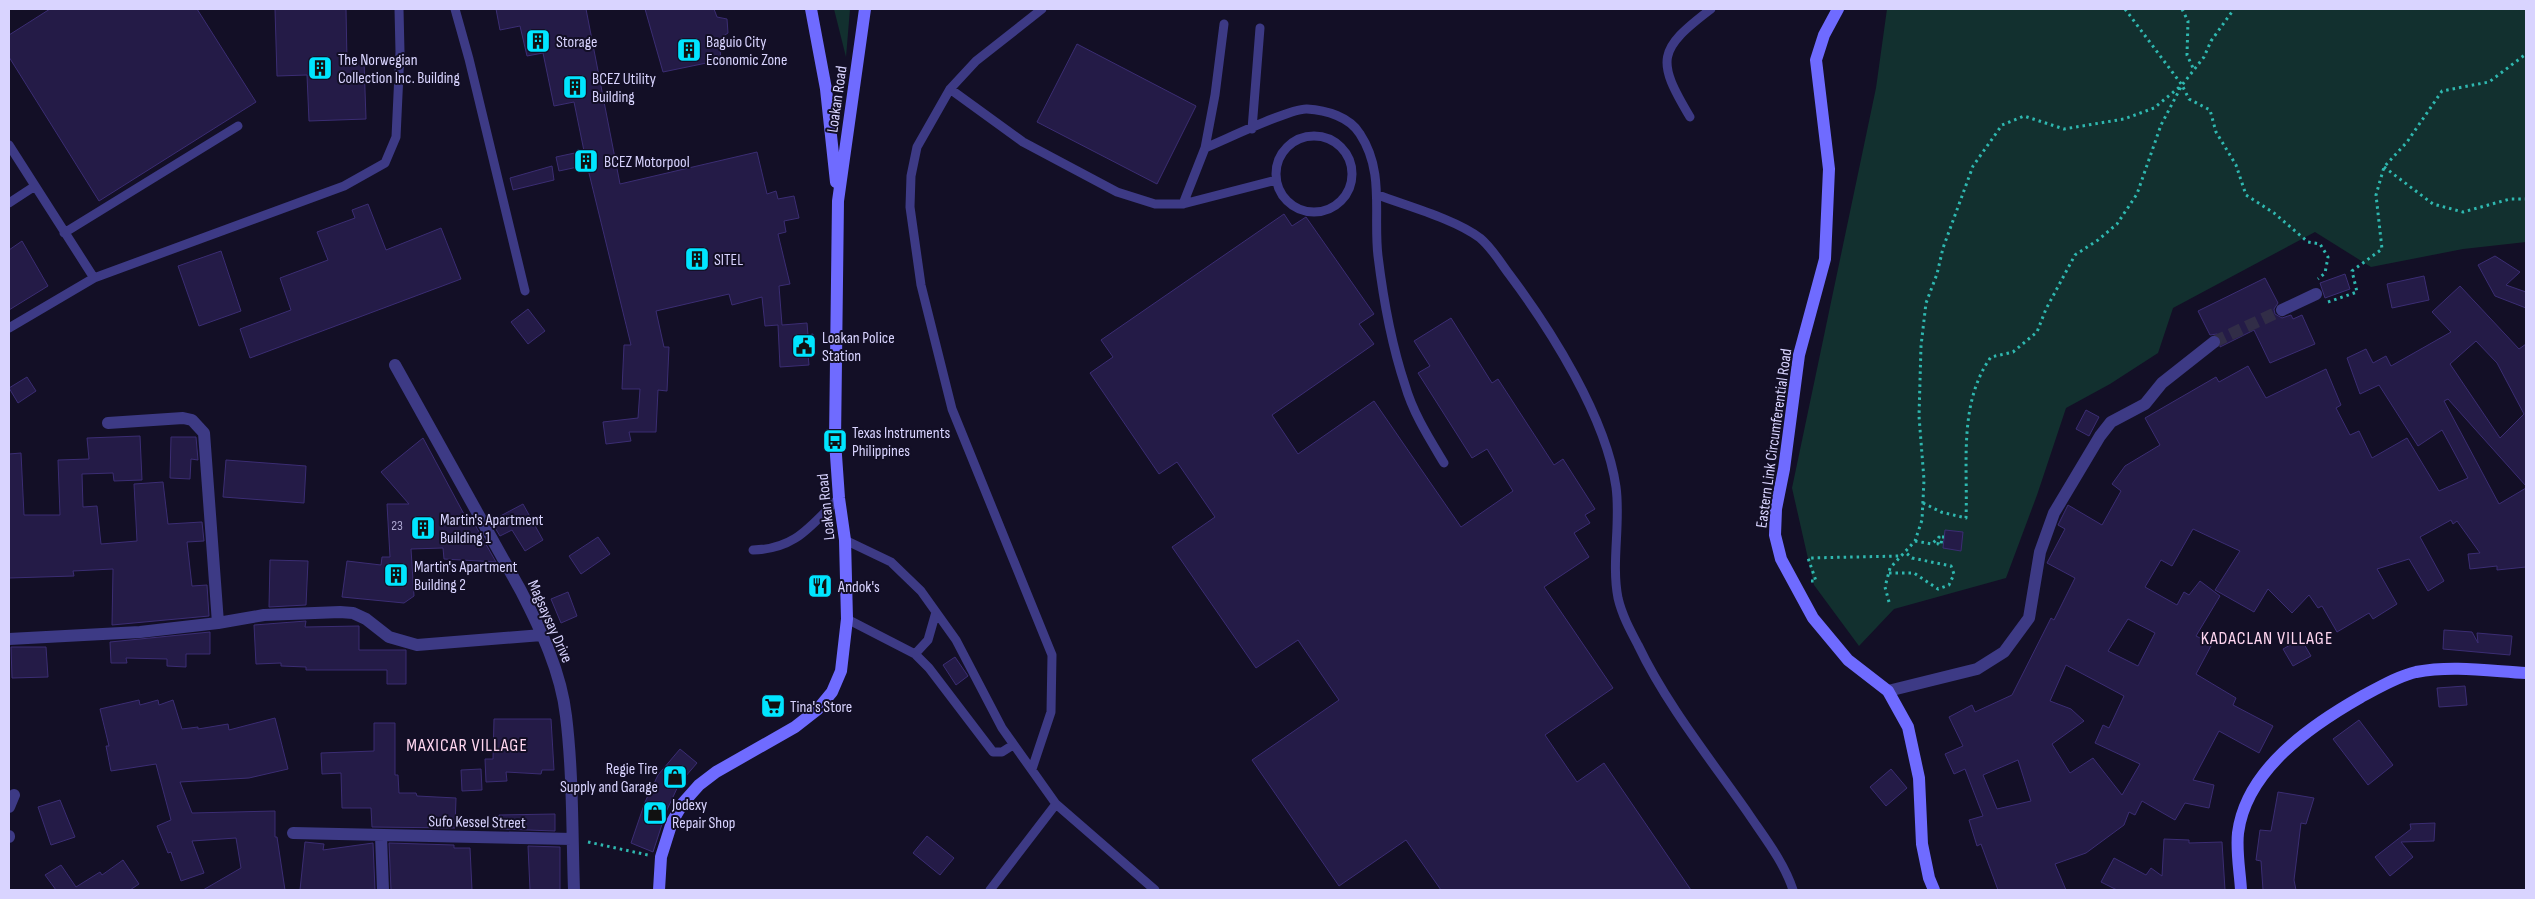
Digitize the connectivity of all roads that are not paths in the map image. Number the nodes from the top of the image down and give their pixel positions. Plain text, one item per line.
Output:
1 (399, 9) edge
2 (455, 9) edge
3 (811, 9) edge
4 (865, 9) edge
5 (1042, 9) edge
6 (1711, 9) edge
7 (1838, 9) edge
8 (1224, 24) dead end
9 (1260, 28) dead end
10 (950, 89) junction
11 (1690, 117) dead end
12 (238, 126) dead end
13 (1252, 129) junction
14 (9, 145) edge
15 (1205, 148) junction
16 (1276, 180) junction
17 (35, 186) junction
18 (1378, 195) junction
19 (838, 201) junction
20 (9, 203) edge
21 (1183, 204) junction
22 (64, 233) junction
23 (94, 278) junction
24 (525, 291) dead end
25 (2316, 294) road end
26 (2282, 310) tunnel mouth
27 (9, 328) edge
28 (2214, 342) tunnel mouth
29 (395, 365) dead end
30 (108, 423) dead end
31 (1444, 463) dead end
32 (839, 498) junction
33 (845, 540) junction
34 (753, 550) dead end
35 (936, 612) junction
36 (847, 619) junction
37 (218, 623) junction
38 (542, 635) junction
39 (9, 639) edge
40 (915, 654) junction
41 (2526, 672) edge
42 (1888, 691) junction
43 (1013, 745) junction
44 (1032, 769) junction
45 (1056, 804) junction
46 (293, 833) dead end
47 (381, 836) junction
48 (572, 839) junction
49 (383, 890) edge
50 (574, 890) edge
51 (659, 890) edge
52 (990, 890) edge
53 (1154, 890) edge
54 (1793, 890) edge
55 (1934, 890) edge
56 (2241, 890) edge

1 - 23 lane
2 - 24 lane
3 - 19 main road
4 - 19 main road, Loakan Road
5 - 10 lane
6 - 11 lane
7 - 42 main road, Eastern Link Circumferential Road
8 - 15 lane
9 - 13 lane
10 - 21 lane
10 - 44 lane
12 - 22 lane
13 - 15 lane
13 - 18 lane
14 - 17 lane
15 - 21 lane
16 - 16 lane
16 - 21 lane
17 - 20 lane
17 - 22 lane
18 - 31 lane
18 - 54 lane
19 - 32 main road, Loakan Road
22 - 23 lane
23 - 27 lane
25 - 26 street
28 - 42 street
29 - 38 street, Magsaysay Drive
30 - 37 street
32 - 33 main road, Loakan Road
32 - 34 lane
33 - 35 lane
33 - 36 main road, Loakan Road
35 - 40 lane
35 - 43 lane
36 - 40 lane
36 - 51 main road, Loakan Road
37 - 38 street
37 - 39 street
38 - 48 street, Magsaysay Drive
40 - 43 lane
41 - 56 main road
42 - 55 main road, Eastern Link Circumferential Road
43 - 44 lane
44 - 45 lane
45 - 52 lane
45 - 53 lane
46 - 47 street, Sufo Kessel Street
47 - 48 street, Sufo Kessel Street
47 - 49 street
48 - 50 street, Magsaysay Drive

